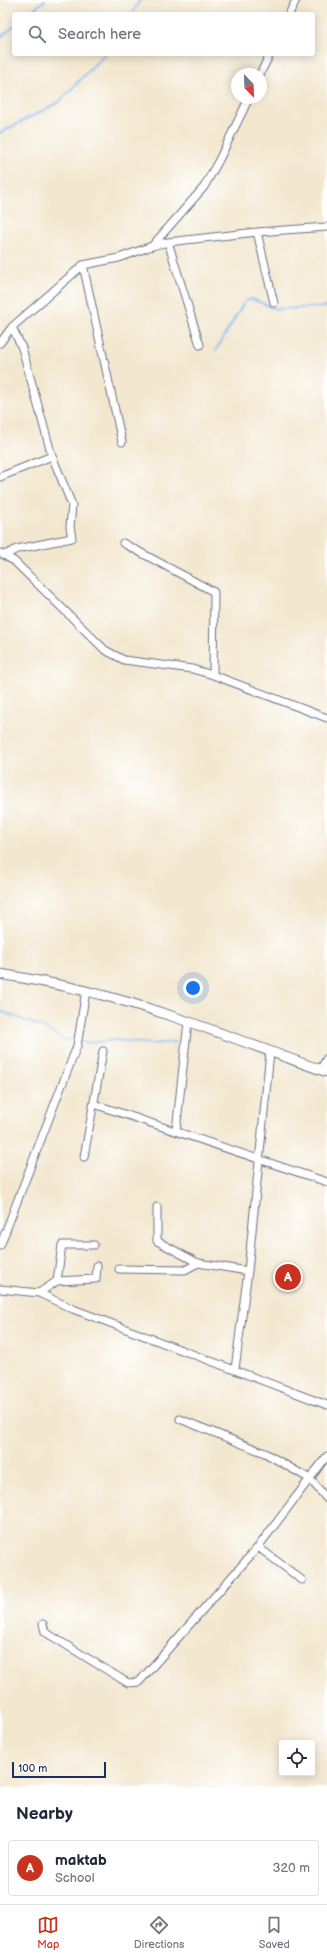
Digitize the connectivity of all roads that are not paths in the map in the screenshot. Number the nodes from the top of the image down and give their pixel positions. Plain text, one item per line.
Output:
1 (296, 0) edge
2 (290, 12) edge
3 (269, 56) edge
4 (263, 68) edge
5 (246, 104) edge
6 (327, 227) edge
7 (257, 232) junction
8 (168, 242) junction
9 (152, 246) junction
10 (83, 265) junction
11 (274, 303) dead end
12 (12, 327) junction
13 (0, 343) edge
14 (200, 345) dead end
15 (122, 442) dead end
16 (52, 456) junction
17 (0, 477) edge
18 (123, 544) dead end
19 (2, 554) edge
20 (213, 675) junction
21 (327, 718) edge
22 (0, 974) edge
23 (86, 991) junction
24 (188, 1022) junction
25 (103, 1051) dead end
26 (270, 1052) junction
27 (327, 1058) edge
28 (324, 1071) edge
29 (94, 1104) junction
30 (176, 1131) junction
31 (84, 1156) dead end
32 (260, 1160) junction
33 (327, 1182) edge
34 (157, 1207) dead end
35 (94, 1245) dead end
36 (0, 1246) edge
37 (198, 1263) junction
38 (97, 1266) dead end
39 (119, 1269) dead end
40 (248, 1271) junction
41 (57, 1281) junction
42 (0, 1289) edge
43 (39, 1293) junction
44 (235, 1369) junction
45 (327, 1405) edge
46 (180, 1419) dead end
47 (327, 1456) edge
48 (310, 1479) junction
49 (327, 1499) edge
50 (258, 1547) junction
51 (302, 1580) dead end
52 (43, 1624) dead end

1 - 2 street
3 - 4 street
5 - 9 street
6 - 7 street
7 - 8 street
7 - 11 street
8 - 9 street
8 - 14 street
9 - 10 street
10 - 12 street
10 - 15 street
12 - 13 street
12 - 16 street
16 - 17 street
16 - 19 street
18 - 20 street
19 - 20 street
20 - 21 street
22 - 23 main road
23 - 24 main road
23 - 36 street
24 - 26 main road
24 - 30 street
25 - 29 street
26 - 28 main road
26 - 32 street
27 - 28 street
29 - 30 street
29 - 31 street
30 - 32 street
32 - 33 street
32 - 40 street
34 - 37 street
35 - 41 street
37 - 39 street
37 - 40 street
38 - 41 street
40 - 44 street
41 - 43 street
42 - 43 street
43 - 44 street
44 - 45 street
46 - 48 street
47 - 48 street
48 - 49 street
48 - 50 street
50 - 51 street
50 - 52 street

